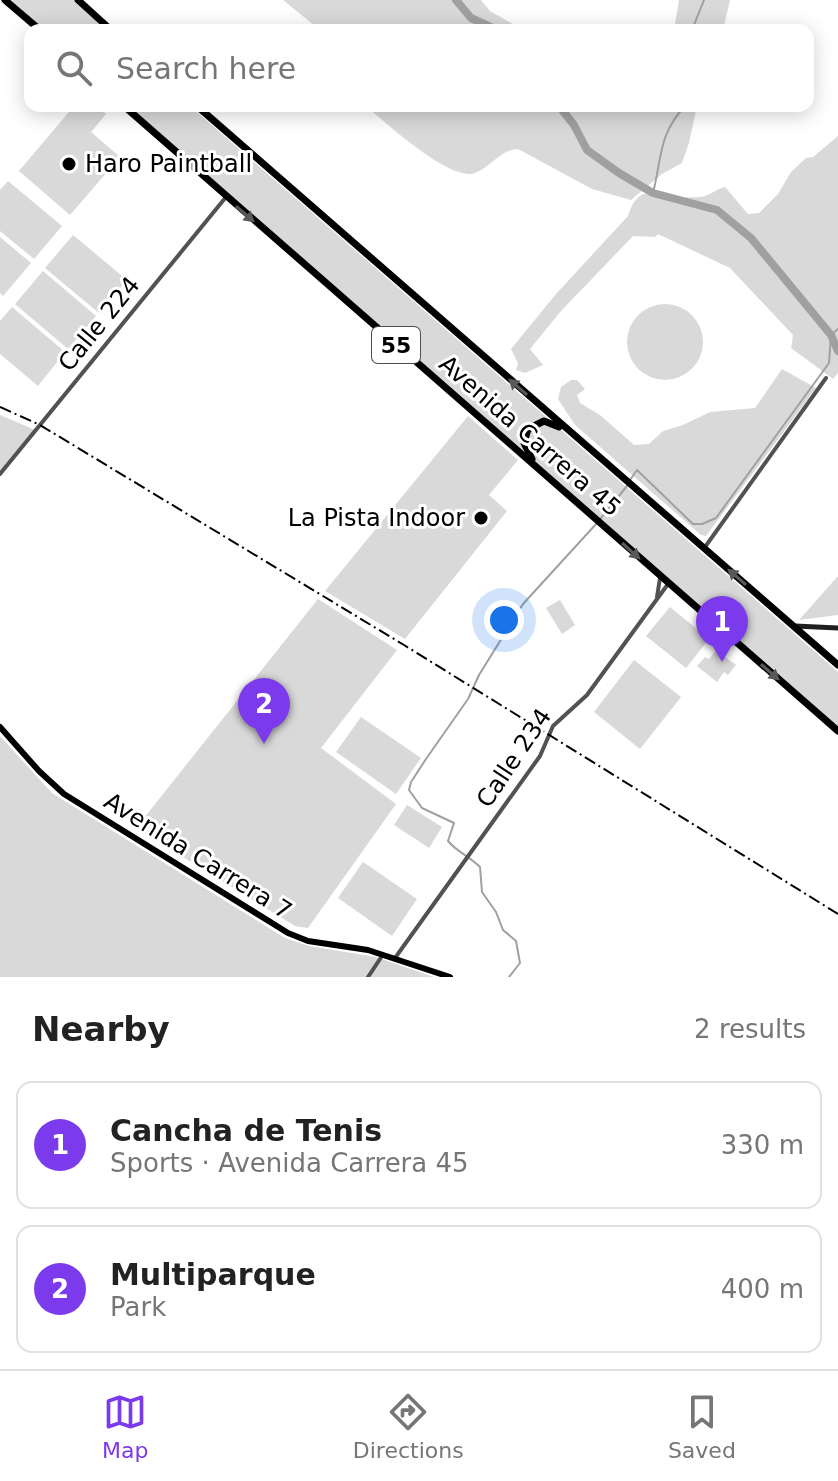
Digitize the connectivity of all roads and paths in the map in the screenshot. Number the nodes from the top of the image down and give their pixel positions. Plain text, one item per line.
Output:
1 (5, 0) edge
2 (78, 0) edge
3 (33, 24) edge
4 (104, 24) edge
5 (131, 112) edge
6 (204, 112) edge
7 (226, 197) junction
8 (826, 378) dead end
9 (590, 449) junction
10 (0, 474) edge
11 (555, 483) junction
12 (704, 549) junction
13 (660, 577) junction
14 (668, 584) junction
15 (657, 599) junction
16 (792, 625) junction
17 (838, 628) edge
18 (838, 665) edge
19 (0, 727) edge
20 (838, 731) edge
21 (383, 954) junction
22 (395, 958) junction
23 (368, 977) edge
24 (450, 977) edge

1 - 3 highway
2 - 4 highway
5 - 7 highway, Avenida Carrera 45 / 55
9 -> 6 highway, Avenida Carrera 45 / 55
7 - 10 street, Calle 224
7 -> 11 highway, Avenida Carrera 45 / 55
8 - 12 street
9 - 11 highway
9 - 12 highway, Avenida Carrera 45 / 55
11 -> 13 highway, Avenida Carrera 45 / 55
16 -> 12 highway, Avenida Carrera 45 / 55
13 - 14 highway, Avenida Carrera 45 / 55
13 - 15 street
14 - 15 street, Calle 234
14 -> 20 highway, Avenida Carrera 45 / 55
15 - 22 street, Calle 234
16 - 17 main road
16 - 18 highway, Avenida Carrera 45 / 55
19 - 21 main road, Avenida Carrera 7
21 - 22 main road, Avenida Carrera 7
21 - 23 street
22 - 24 main road, Avenida Carrera 7

